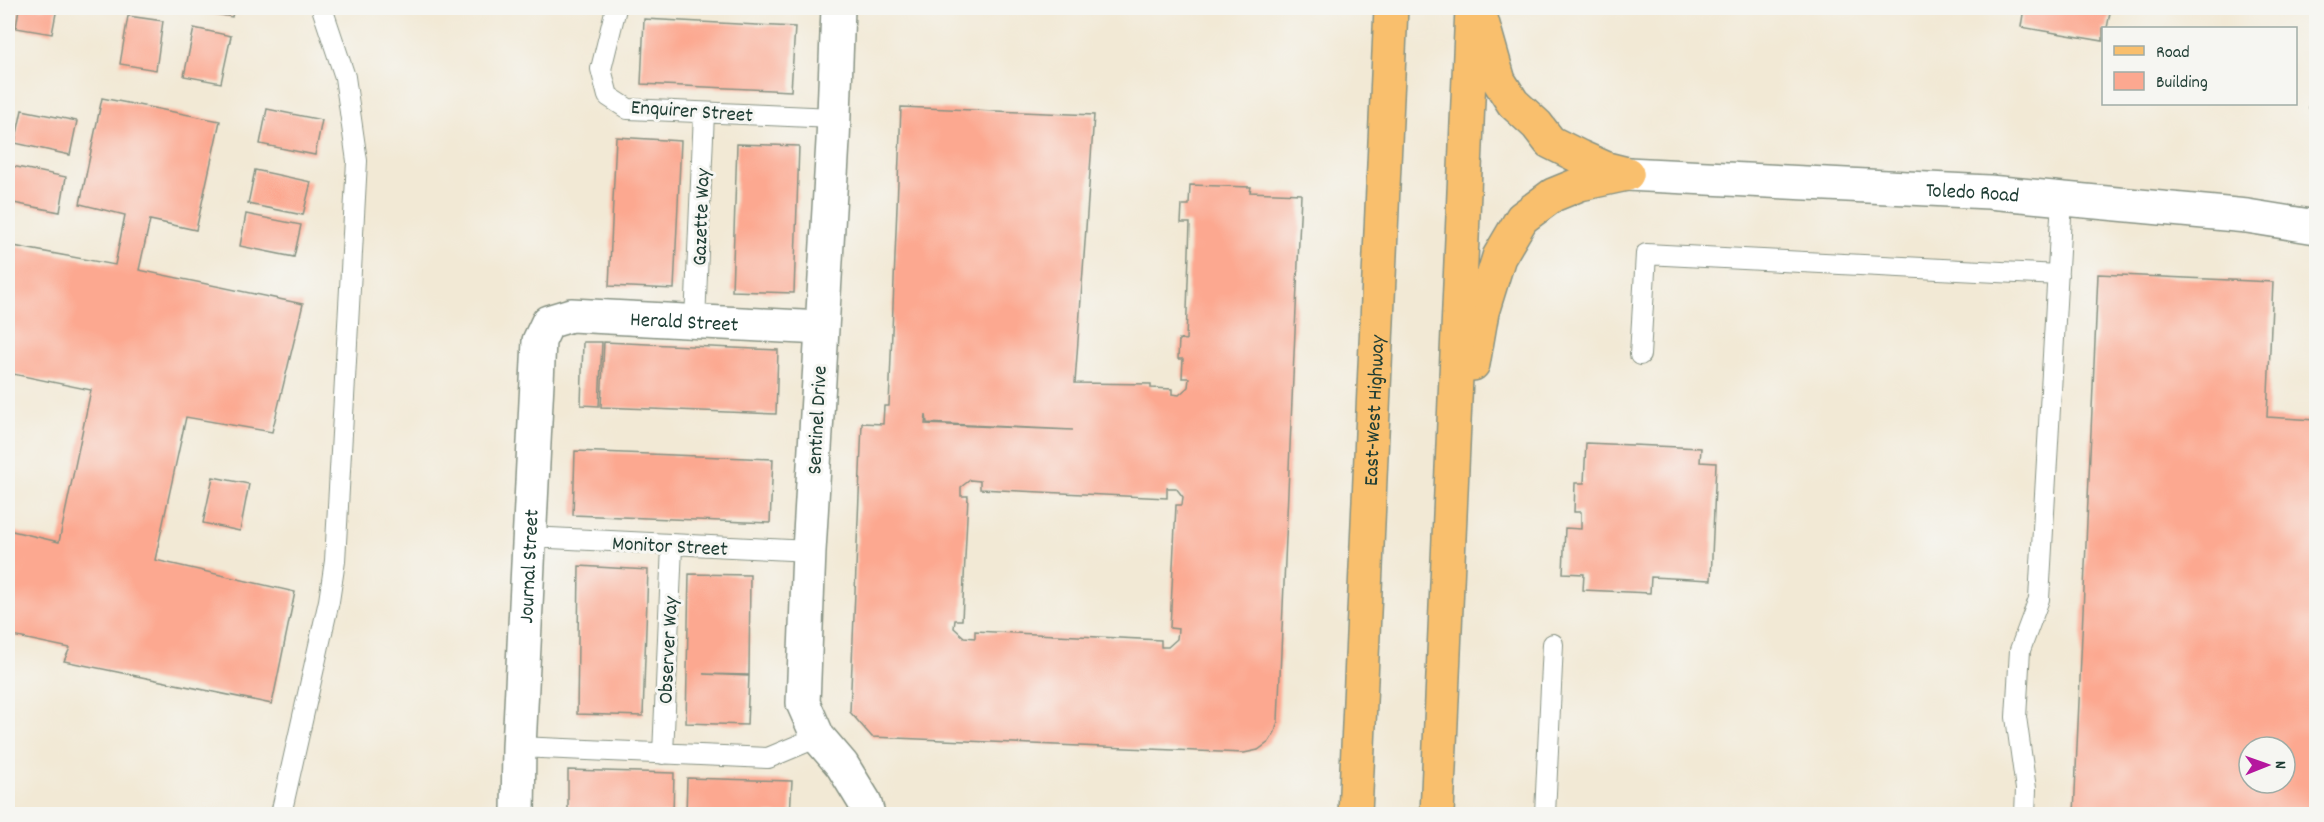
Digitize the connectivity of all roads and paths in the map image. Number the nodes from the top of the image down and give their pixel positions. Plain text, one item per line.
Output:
1 (322, 8) edge
2 (616, 8) edge
3 (838, 8) edge
4 (1391, 8) edge
5 (1472, 8) edge
6 (1479, 8) edge
7 (704, 113) junction
8 (833, 118) junction
9 (1627, 174) junction
10 (2062, 199) junction
11 (2316, 228) edge
12 (2058, 275) junction
13 (695, 321) junction
14 (548, 322) joint
15 (821, 328) junction
16 (1640, 355) dead end
17 (1450, 487) junction
18 (530, 537) junction
19 (672, 546) junction
20 (809, 551) junction
21 (1553, 644) dead end
22 (818, 737) junction
23 (519, 747) junction
24 (663, 754) junction
25 (281, 814) edge
26 (518, 814) edge
27 (868, 814) edge
28 (1355, 814) edge
29 (1437, 814) edge
30 (1545, 814) edge
31 (2025, 814) edge

1 - 25 lane
2 - 7 lane, Enquirer Street
3 - 8 street, Sentinel Drive
4 - 28 main road, East-West Highway
5 - 17 main road
6 - 9 main road
7 - 8 lane, Enquirer Street
7 - 13 lane, Gazette Way
8 - 15 street, Sentinel Drive
9 - 10 street, Toledo Road
9 - 17 main road
10 - 11 street, Toledo Road
10 - 12 lane
12 - 16 lane
12 - 31 lane
13 - 14 street, Herald Street
13 - 15 street, Herald Street
14 - 18 street, Journal Street
15 - 20 street, Sentinel Drive
17 - 29 main road
18 - 19 lane, Monitor Street
18 - 23 street, Journal Street
19 - 20 lane, Monitor Street
19 - 24 lane, Observer Way
20 - 22 street, Sentinel Drive
21 - 30 lane
22 - 24 lane
22 - 27 street, Sentinel Drive
23 - 24 lane
23 - 26 street, Journal Street

